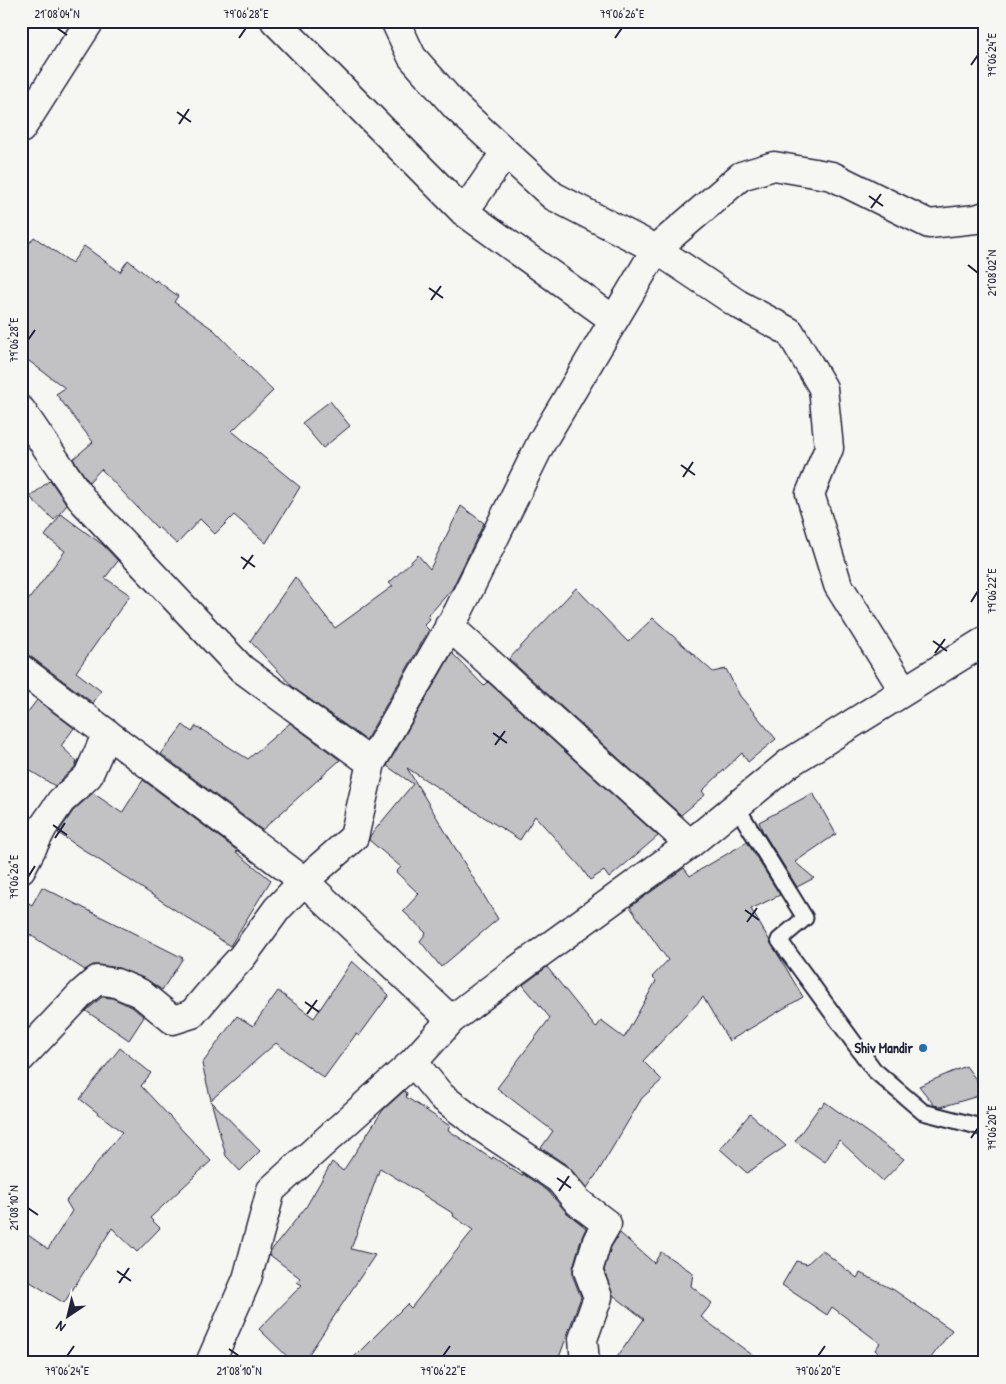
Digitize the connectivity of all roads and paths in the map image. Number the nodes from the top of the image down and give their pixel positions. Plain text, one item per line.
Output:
1 (90, 21) edge
2 (275, 21) edge
3 (395, 21) edge
4 (21, 130) edge
5 (506, 153) junction
6 (464, 212) junction
7 (985, 216) edge
8 (656, 250) junction
9 (614, 320) junction
10 (21, 410) edge
11 (449, 626) junction
12 (985, 640) edge
13 (21, 668) edge
14 (904, 691) junction
15 (107, 732) junction
16 (371, 763) junction
17 (736, 806) junction
18 (690, 844) junction
19 (21, 870) edge
20 (304, 881) junction
21 (451, 1020) junction
22 (21, 1058) edge
23 (413, 1062) junction
24 (985, 1128) edge
25 (217, 1359) edge
26 (584, 1363) edge

1 - 4 street
2 - 6 street
3 - 5 street
5 - 6 street
5 - 8 street
6 - 9 street
7 - 8 street
8 - 9 street
8 - 14 street
9 - 11 street
10 - 16 street
11 - 16 street
11 - 18 street
12 - 14 street
13 - 15 street
14 - 17 street
15 - 19 street
15 - 20 street
16 - 20 street
17 - 18 street
17 - 24 lane
18 - 21 street
20 - 21 street
20 - 22 street
21 - 23 street
23 - 25 street
23 - 26 street

